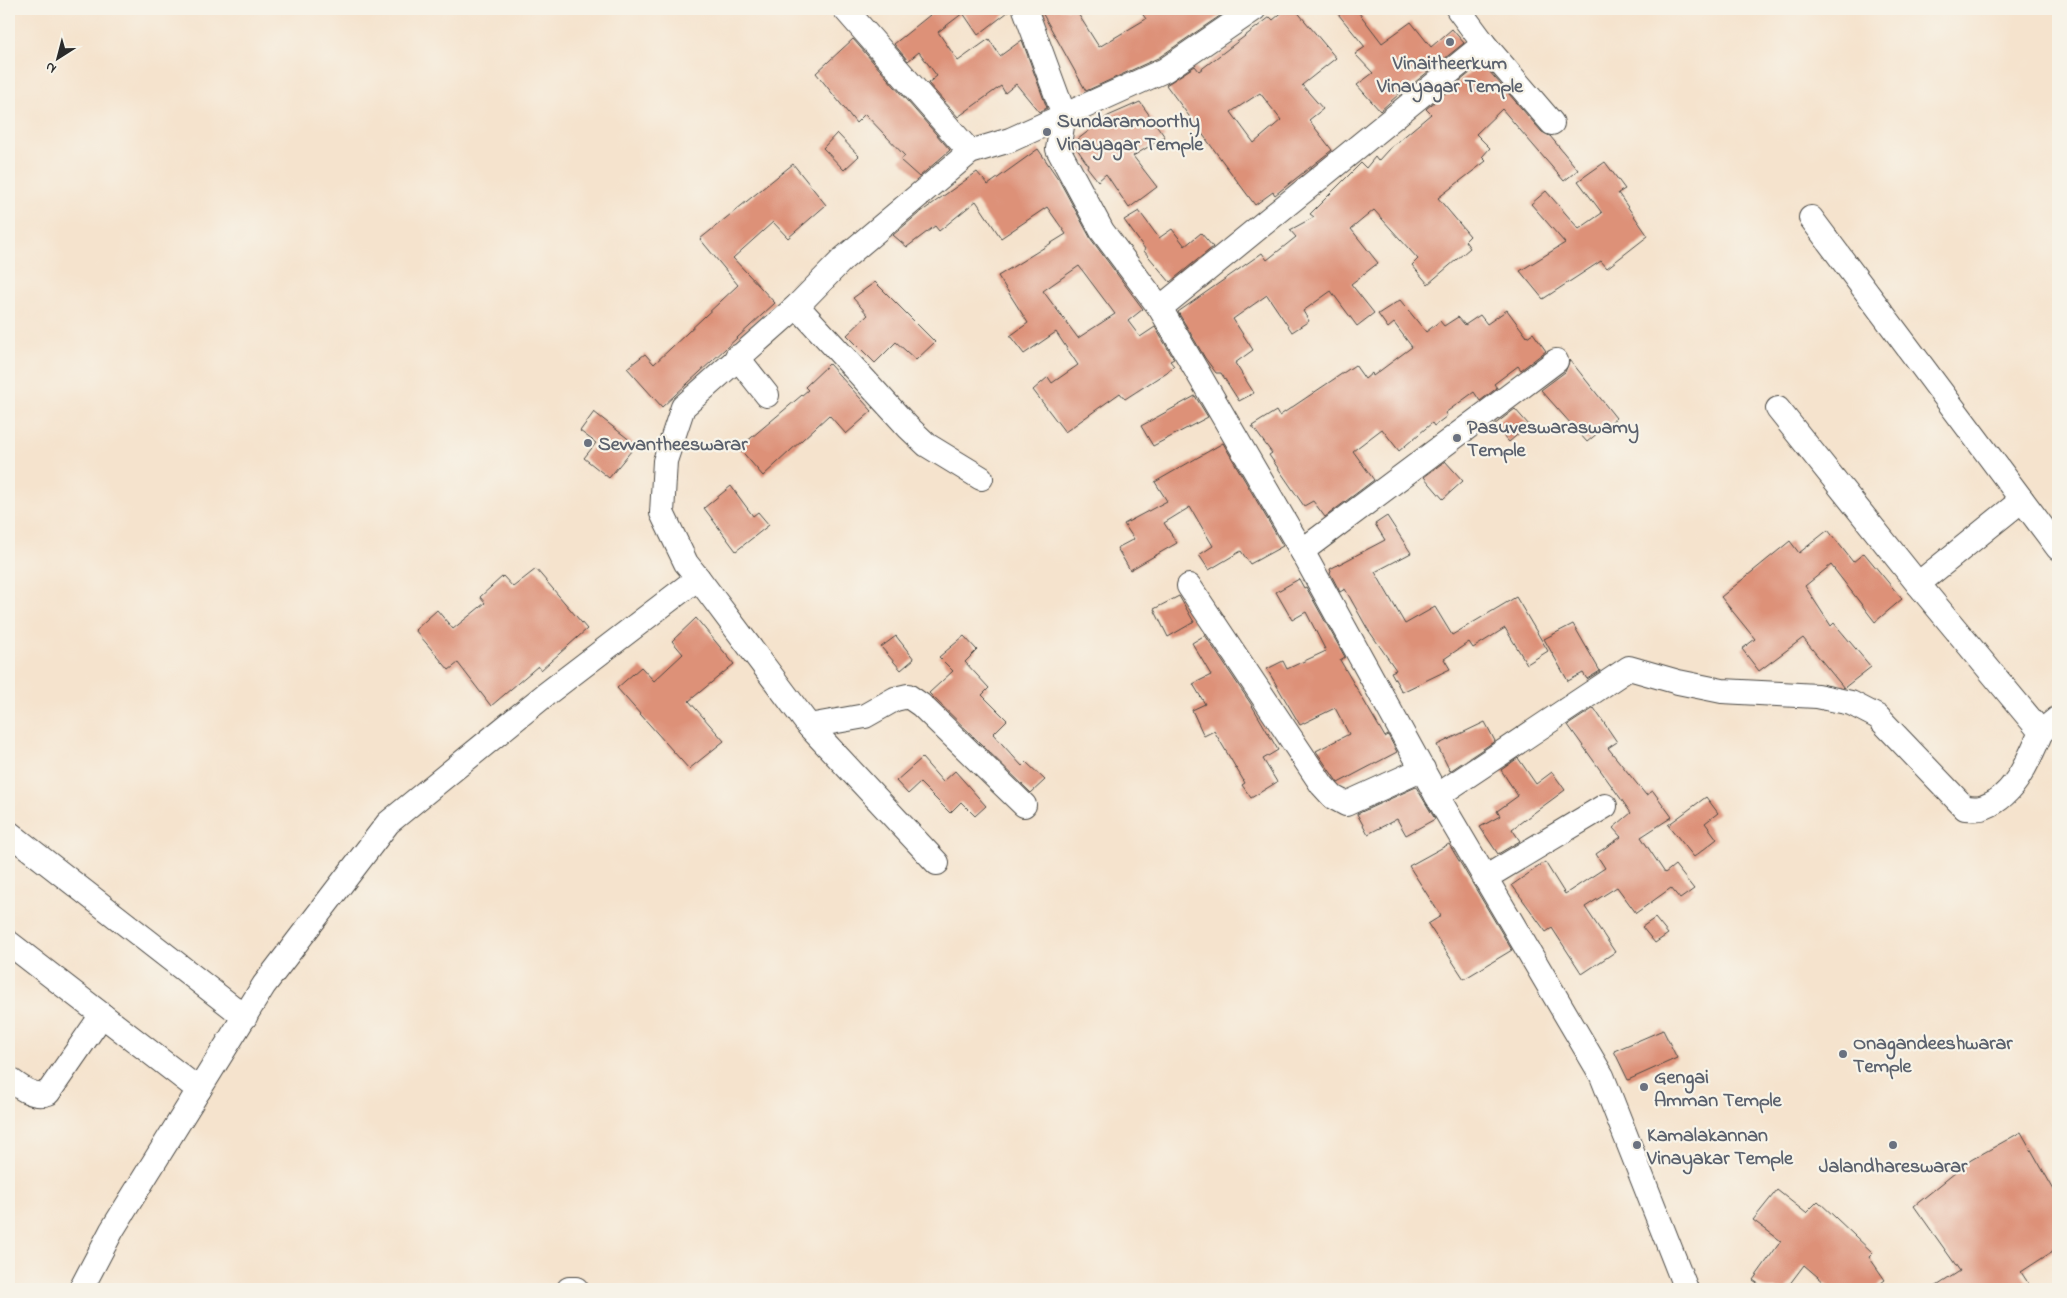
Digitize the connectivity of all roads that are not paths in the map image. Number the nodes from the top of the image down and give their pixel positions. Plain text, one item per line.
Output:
1 (845, 9) edge
2 (1026, 9) edge
3 (1254, 9) edge
4 (1458, 9) edge
5 (1484, 44) junction
6 (1064, 115) junction
7 (1552, 122) dead end
8 (970, 152) junction
9 (1811, 218) dead end
10 (797, 306) junction
11 (1160, 308) junction
12 (737, 357) junction
13 (1556, 361) dead end
14 (767, 395) dead end
15 (1778, 409) dead end
16 (981, 478) dead end
17 (2022, 500) junction
18 (2058, 548) edge
19 (1302, 551) junction
20 (698, 578) junction
21 (1918, 584) junction
22 (1189, 586) dead end
23 (2050, 725) edge
24 (809, 726) junction
25 (1423, 770) junction
26 (1437, 796) junction
27 (1024, 805) dead end
28 (1605, 806) dead end
29 (9, 833) edge
30 (937, 863) dead end
31 (1485, 878) junction
32 (9, 943) edge
33 (102, 1015) junction
34 (245, 1016) junction
35 (9, 1079) edge
36 (199, 1090) junction
37 (81, 1289) edge
38 (569, 1289) edge
39 (576, 1289) edge
40 (1686, 1289) edge

1 - 8 street
2 - 6 street
3 - 6 street
4 - 5 street
5 - 7 street
5 - 11 street
6 - 8 street
6 - 11 street
8 - 10 street
9 - 17 street
10 - 12 street
10 - 16 street
11 - 19 street
12 - 14 street
12 - 20 street
13 - 19 street
15 - 21 street
17 - 18 street
17 - 21 street
19 - 25 street
20 - 24 street
20 - 34 street
21 - 23 street
22 - 25 street
23 - 26 street
24 - 27 street
24 - 30 street
25 - 26 street
26 - 31 street
28 - 31 street
29 - 34 street
31 - 40 street
32 - 33 street
33 - 35 street
33 - 36 street
34 - 36 street
36 - 37 street
38 - 39 street

